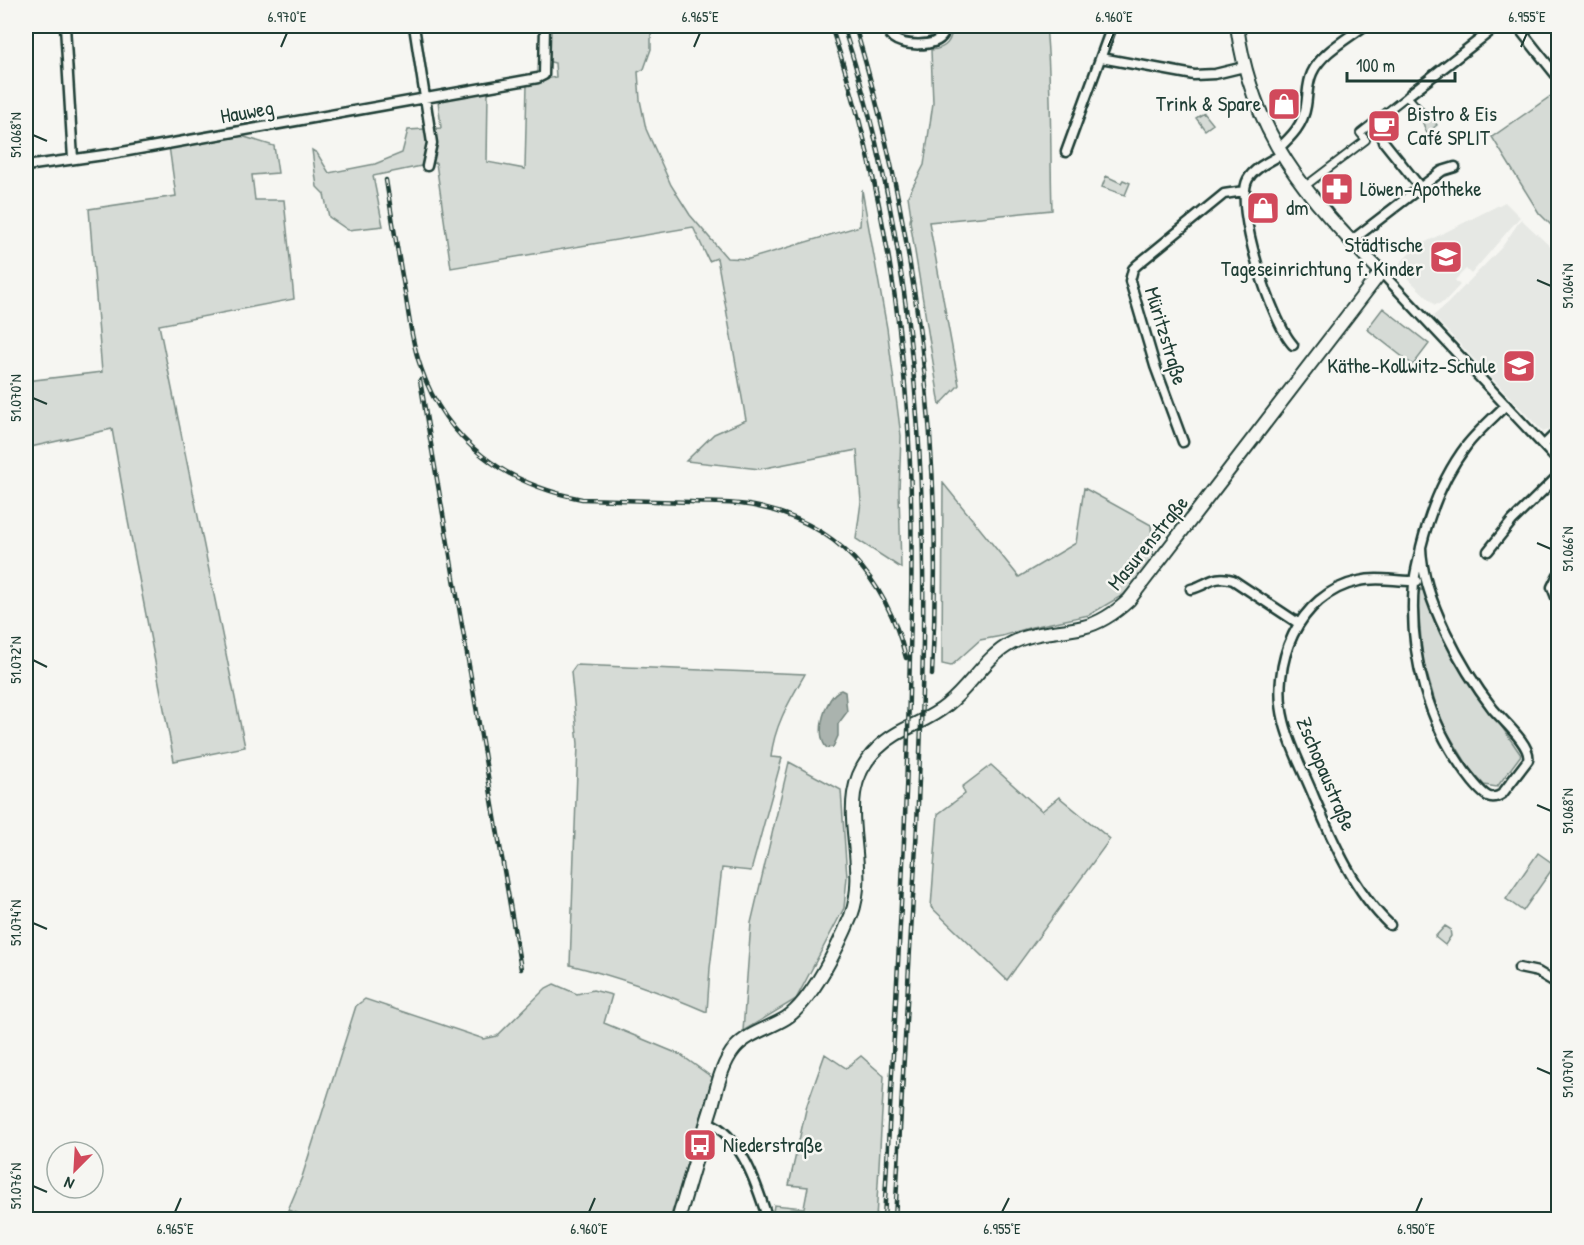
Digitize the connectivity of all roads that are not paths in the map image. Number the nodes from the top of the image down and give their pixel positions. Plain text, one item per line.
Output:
1 (65, 26) edge
2 (414, 26) edge
3 (545, 26) edge
4 (886, 26) edge
5 (945, 26) edge
6 (1112, 26) edge
7 (1237, 26) edge
8 (1364, 26) edge
9 (1497, 26) edge
10 (1517, 26) edge
11 (1101, 58) junction
12 (1244, 67) junction
13 (1556, 75) dead end
14 (1409, 94) junction
15 (427, 99) junction
16 (1421, 112) dead end
17 (1371, 125) junction
18 (1384, 142) joint
19 (1280, 151) junction
20 (1066, 152) dead end
21 (73, 159) junction
22 (26, 166) edge
23 (427, 166) dead end
24 (1455, 167) dead end
25 (1420, 187) junction
26 (1304, 188) junction
27 (1244, 191) junction
28 (1351, 241) junction
29 (1382, 272) junction
30 (1293, 345) dead end
31 (1506, 405) junction
32 (1558, 431) edge
33 (1183, 442) dead end
34 (1544, 445) junction
35 (1558, 461) edge
36 (1558, 476) edge
37 (1421, 547) junction
38 (1488, 551) dead end
39 (1558, 576) edge
40 (1427, 581) junction
41 (1414, 582) junction
42 (1191, 589) dead end
43 (1558, 602) edge
44 (1298, 623) junction
45 (1390, 925) dead end
46 (1519, 968) dead end
47 (1558, 984) edge
48 (707, 1122) junction
49 (678, 1220) edge
50 (768, 1220) edge

1 - 21 street
2 - 15 street
3 - 15 street, Hauweg
4 - 5 street
6 - 11 street
7 - 12 main road
8 - 19 street
9 - 14 street
10 - 13 street
11 - 12 street
11 - 20 street
12 - 19 main road
14 - 16 street
14 - 17 street
15 - 21 street, Hauweg
15 - 23 street
17 - 18 street
17 - 26 street
18 - 25 street
19 - 26 main road
19 - 27 street
21 - 22 street, Hauweg
24 - 25 street
25 - 28 street
26 - 28 main road
27 - 30 street
27 - 33 street, Müritzstraße
28 - 29 main road
29 - 31 street
29 - 48 main road, Masurenstraße
31 - 34 street
31 - 37 street
32 - 34 street
34 - 35 street
36 - 38 street
37 - 40 street
37 - 41 street
39 - 43 street
40 - 41 street, Zschopaustraße
40 - 41 street
41 - 44 street, Zschopaustraße
42 - 44 street
44 - 45 street, Zschopaustraße
46 - 47 street
48 - 49 main road, Masurenstraße
48 - 50 street

